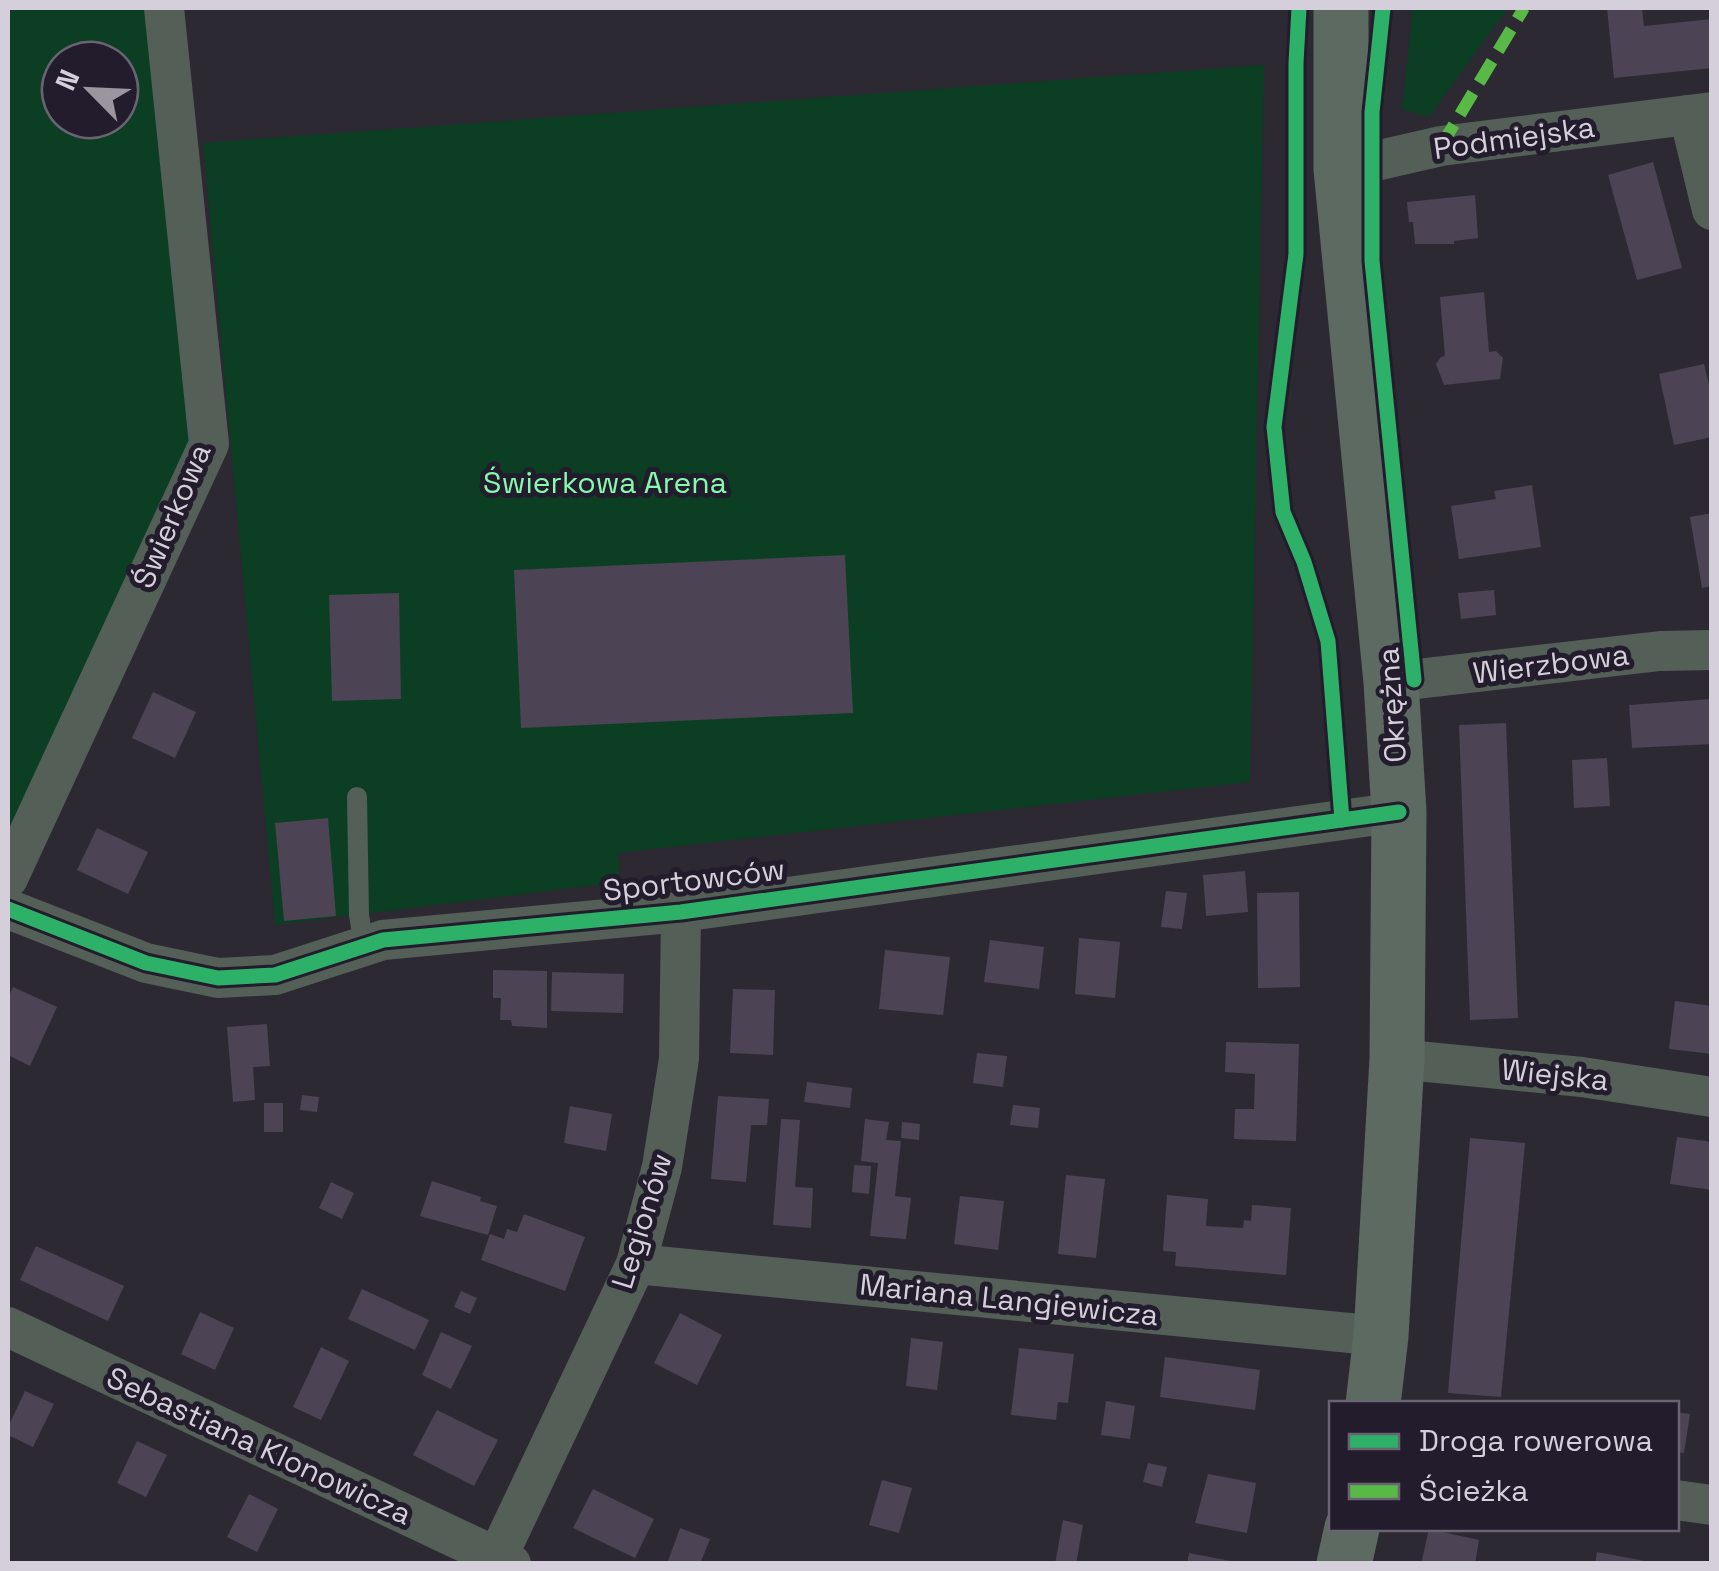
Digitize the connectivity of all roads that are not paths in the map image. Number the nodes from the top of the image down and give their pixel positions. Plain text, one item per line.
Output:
1 (164, 8) edge
2 (1341, 8) edge
3 (1700, 114) edge
4 (1341, 168) junction
5 (1712, 210) edge
6 (1712, 650) edge
7 (1391, 682) junction
8 (357, 797) dead end
9 (1399, 812) junction
10 (8, 878) edge
11 (8, 908) edge
12 (681, 912) junction
13 (364, 946) junction
14 (1397, 1060) junction
15 (1712, 1097) edge
16 (636, 1264) junction
17 (8, 1327) edge
18 (1382, 1336) junction
19 (1373, 1401) edge
20 (1679, 1500) edge
21 (1712, 1505) edge
22 (1351, 1531) edge
23 (501, 1562) edge
24 (1344, 1564) edge

1 - 10 street, Świerkowa
2 - 4 street, Okrężna
3 - 4 street, Podmiejska
3 - 5 street, Podmiejska
4 - 7 street, Okrężna
6 - 7 street, Wierzbowa
7 - 9 street, Okrężna
8 - 13 lane
9 - 12 street, Sportowców
9 - 14 street, Okrężna
11 - 13 street, Sportowców
12 - 13 street, Sportowców
12 - 16 street, Legionów
14 - 15 street, Wiejska
14 - 18 street, Okrężna
16 - 18 street, Mariana Langiewicza
16 - 23 street, Legionów
17 - 23 street, Sebastiana Klonowicza
18 - 19 street, Okrężna
20 - 21 street
22 - 24 street

